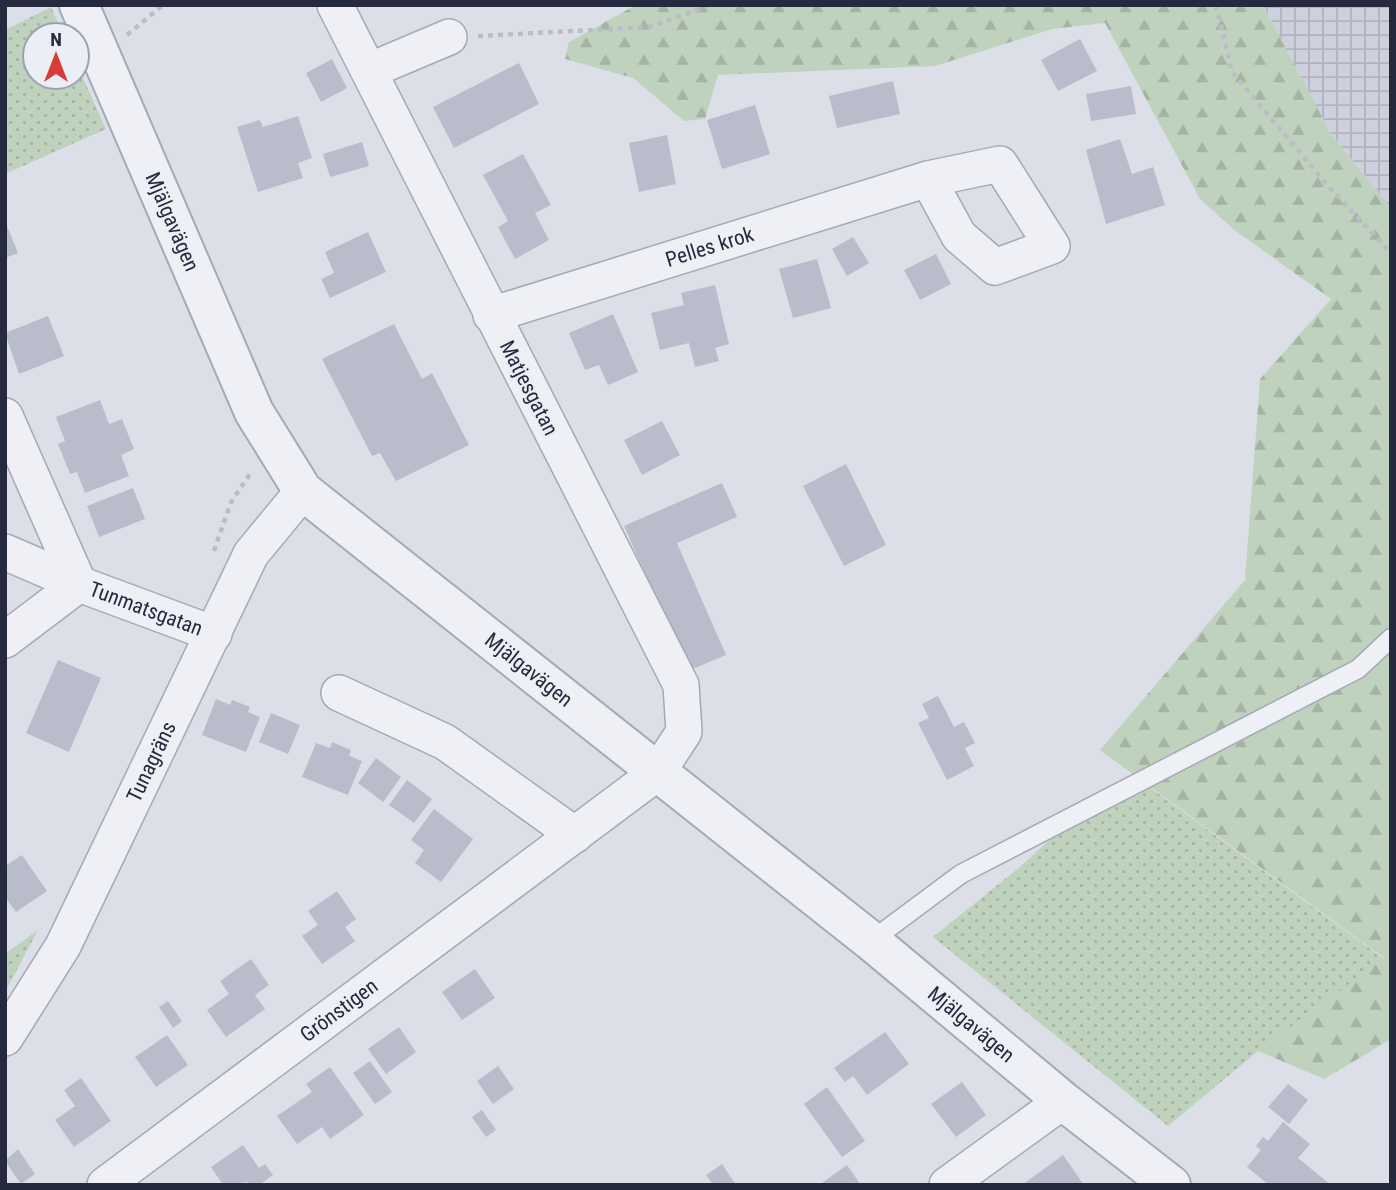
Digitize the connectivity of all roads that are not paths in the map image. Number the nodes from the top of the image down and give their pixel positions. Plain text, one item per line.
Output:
1 (79, 5) edge
2 (335, 5) edge
3 (449, 37) road end
4 (371, 70) junction
5 (928, 179) dead end
6 (491, 315) junction
7 (7, 428) edge
8 (303, 491) junction
9 (5, 552) edge
10 (79, 584) junction
11 (214, 634) junction
12 (1391, 638) edge
13 (5, 640) edge
14 (339, 693) dead end
15 (657, 773) junction
16 (575, 835) junction
17 (871, 941) junction
18 (5, 1038) edge
19 (1063, 1101) junction
20 (104, 1185) edge
21 (947, 1185) edge
22 (1171, 1185) edge

1 - 8 street, Mjälgavägen
2 - 4 street, Matjesgatan
3 - 4 street
4 - 6 street, Matjesgatan
5 - 6 street, Pelles krok
6 - 15 street, Matjesgatan
7 - 10 street, Tunmatsgatan
8 - 11 street, Tunagräns
8 - 15 street, Mjälgavägen
9 - 10 street, Tunmatsgatan
10 - 11 street, Tunmatsgatan
10 - 13 street
11 - 18 street, Tunagräns
12 - 17 lane
14 - 16 street
15 - 16 street, Grönstigen
15 - 17 street, Mjälgavägen
16 - 20 street, Grönstigen
17 - 19 street, Mjälgavägen
19 - 21 street
19 - 22 street, Mjälgavägen

